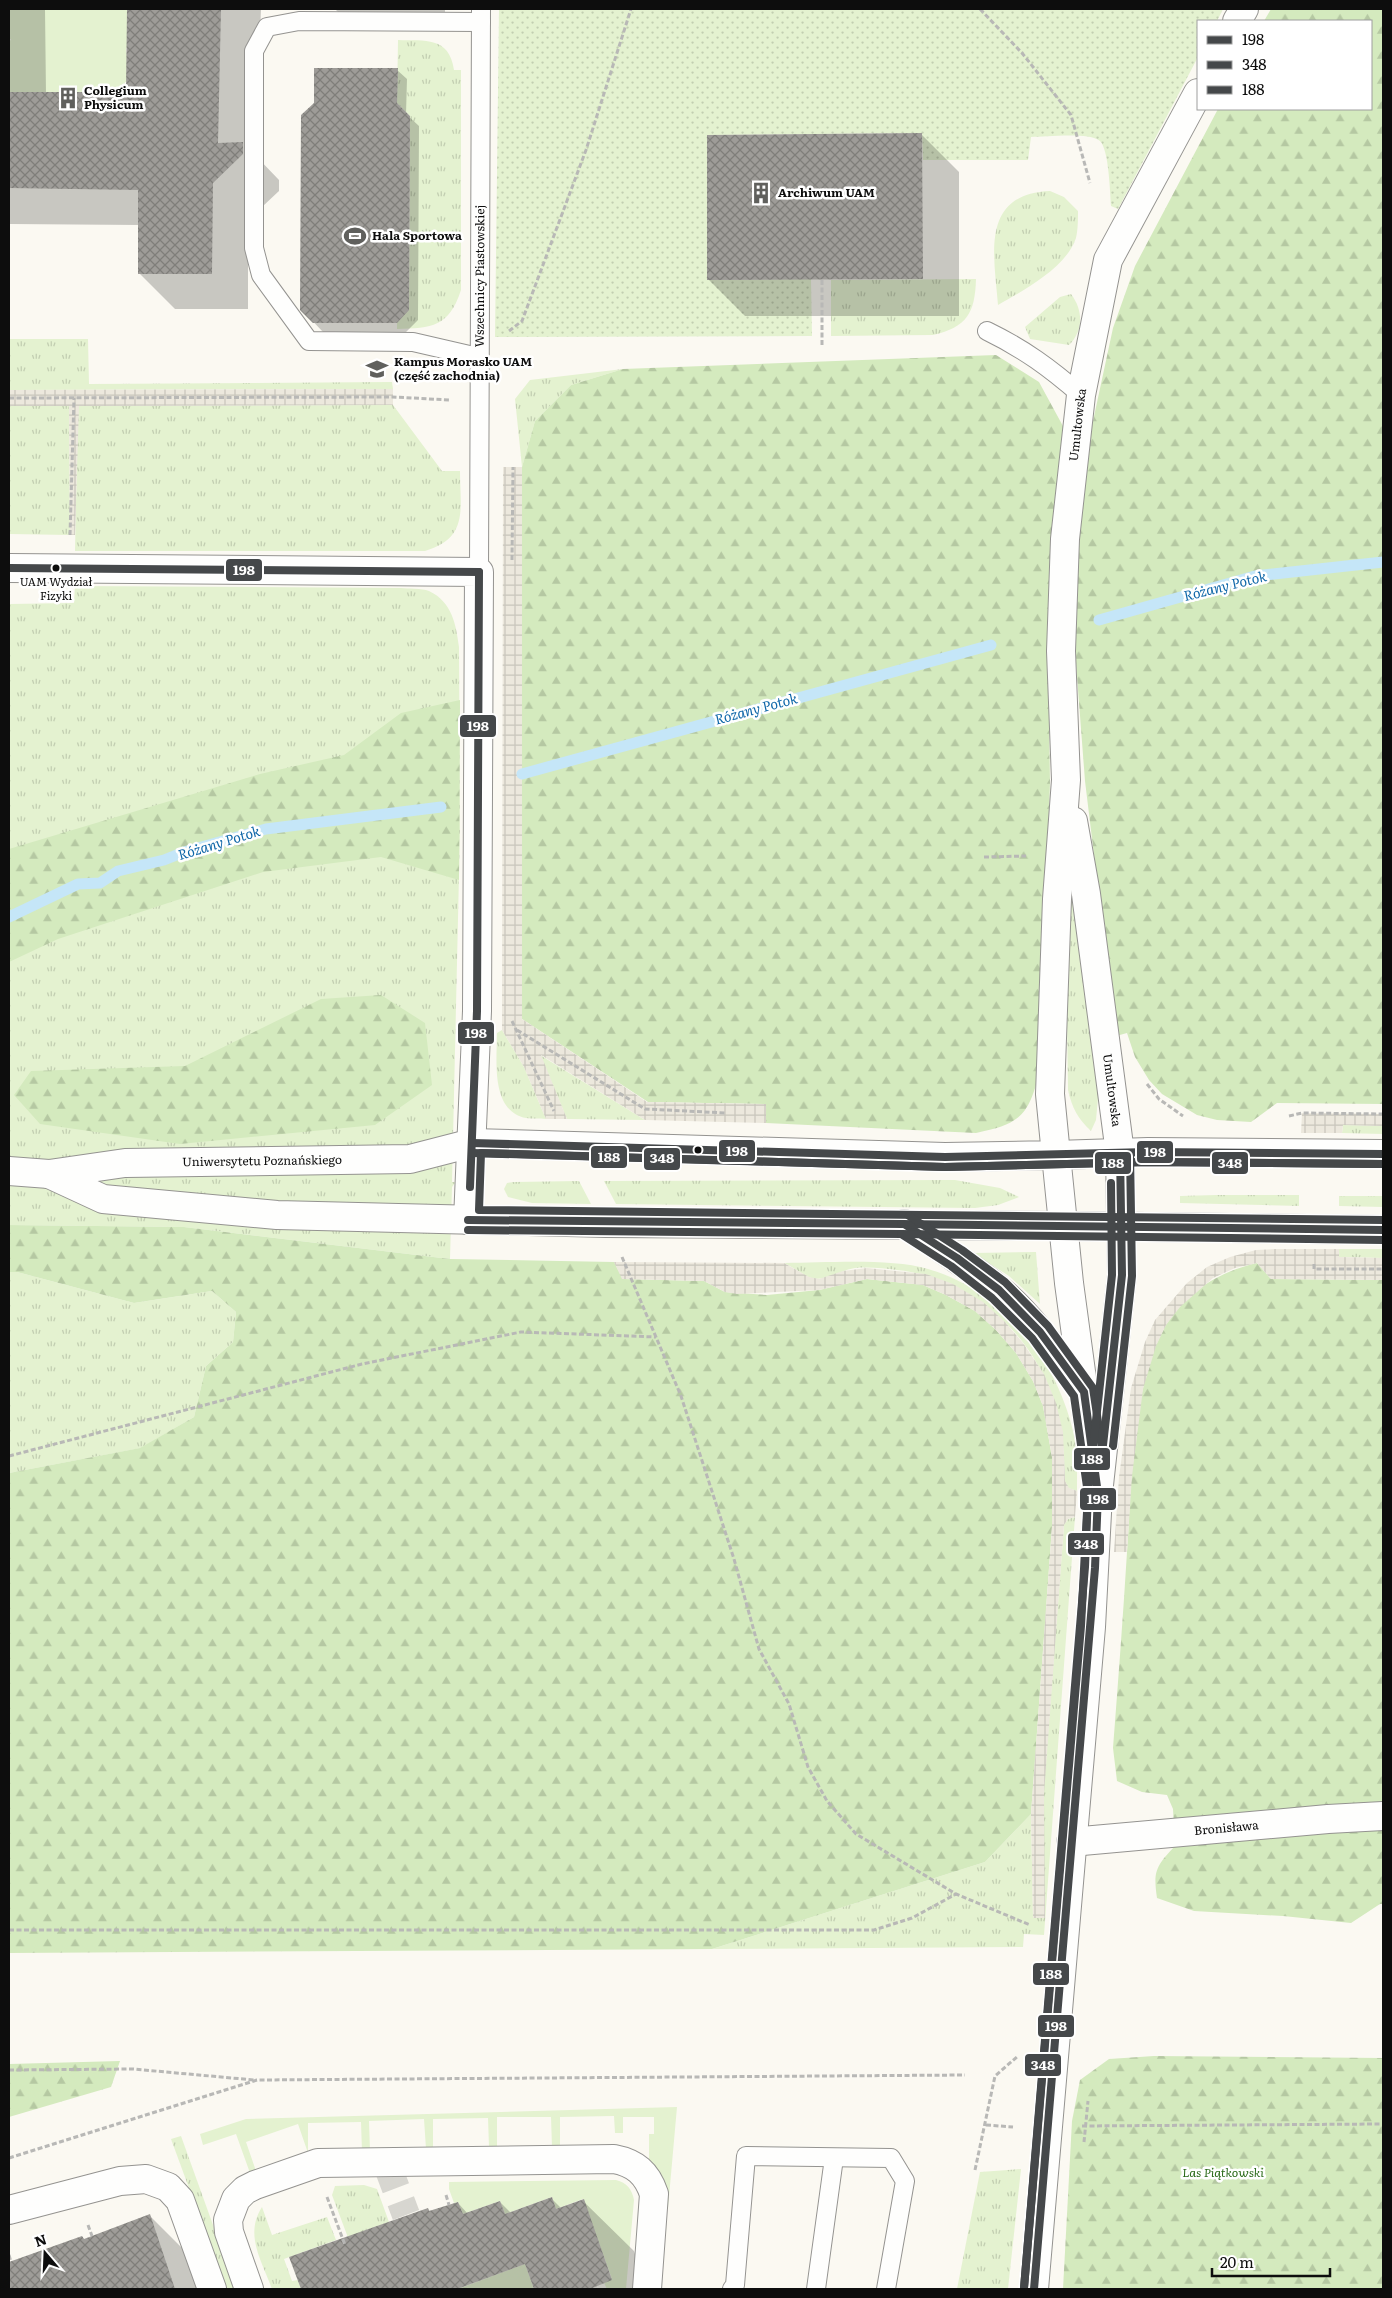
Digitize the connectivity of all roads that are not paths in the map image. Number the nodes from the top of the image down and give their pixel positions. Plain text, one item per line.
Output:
1 (1244, 9) edge
2 (481, 16) edge
3 (1238, 20) edge
4 (1197, 95) edge
5 (987, 331) dead end
6 (478, 357) junction
7 (1081, 395) junction
8 (9, 568) edge
9 (479, 572) junction
10 (1066, 780) junction
11 (472, 1143) junction
12 (1120, 1153) junction
13 (1383, 1154) edge
14 (1056, 1155) junction
15 (9, 1171) edge
16 (50, 1174) junction
17 (468, 1220) junction
18 (904, 1224) junction
19 (1064, 1226) junction
20 (1121, 1226) junction
21 (1383, 1230) edge
22 (1084, 1392) junction
23 (1098, 1494) junction
24 (1383, 1816) edge
25 (1071, 1842) junction
26 (834, 2158) junction
27 (9, 2210) edge
28 (212, 2289) edge
29 (249, 2289) edge
30 (647, 2289) edge
31 (732, 2289) edge
32 (816, 2289) edge
33 (886, 2289) edge
34 (1034, 2289) edge

1 - 3 street
2 - 6 lane, Wszechnicy Piastowskiej
2 - 6 lane
4 - 7 street, Umultowska
5 - 7 lane
6 - 9 lane, Wszechnicy Piastowskiej
7 - 10 street, Umultowska
8 - 9 street
9 - 11 street
10 - 12 street, Umultowska
10 - 14 street, Umultowska
11 - 14 street, Uniwersytetu Poznańskiego
11 - 16 street, Uniwersytetu Poznańskiego
11 - 17 street
12 - 13 street, Uniwersytetu Poznańskiego
12 - 14 street, Uniwersytetu Poznańskiego
12 - 20 street, Umultowska
14 - 19 street, Umultowska
15 - 16 street, Uniwersytetu Poznańskiego
16 - 17 street, Uniwersytetu Poznańskiego
17 - 18 street, Uniwersytetu Poznańskiego
18 - 19 street, Uniwersytetu Poznańskiego
18 - 22 street
19 - 20 street, Uniwersytetu Poznańskiego
19 - 22 street, Umultowska
20 - 21 street, Uniwersytetu Poznańskiego
20 - 23 street, Umultowska
22 - 23 street, Umultowska
23 - 25 street, Umultowska
24 - 25 street, Bronisława
25 - 34 street, Umultowska
26 - 31 lane
26 - 32 lane
26 - 33 lane
27 - 28 street
29 - 30 street

